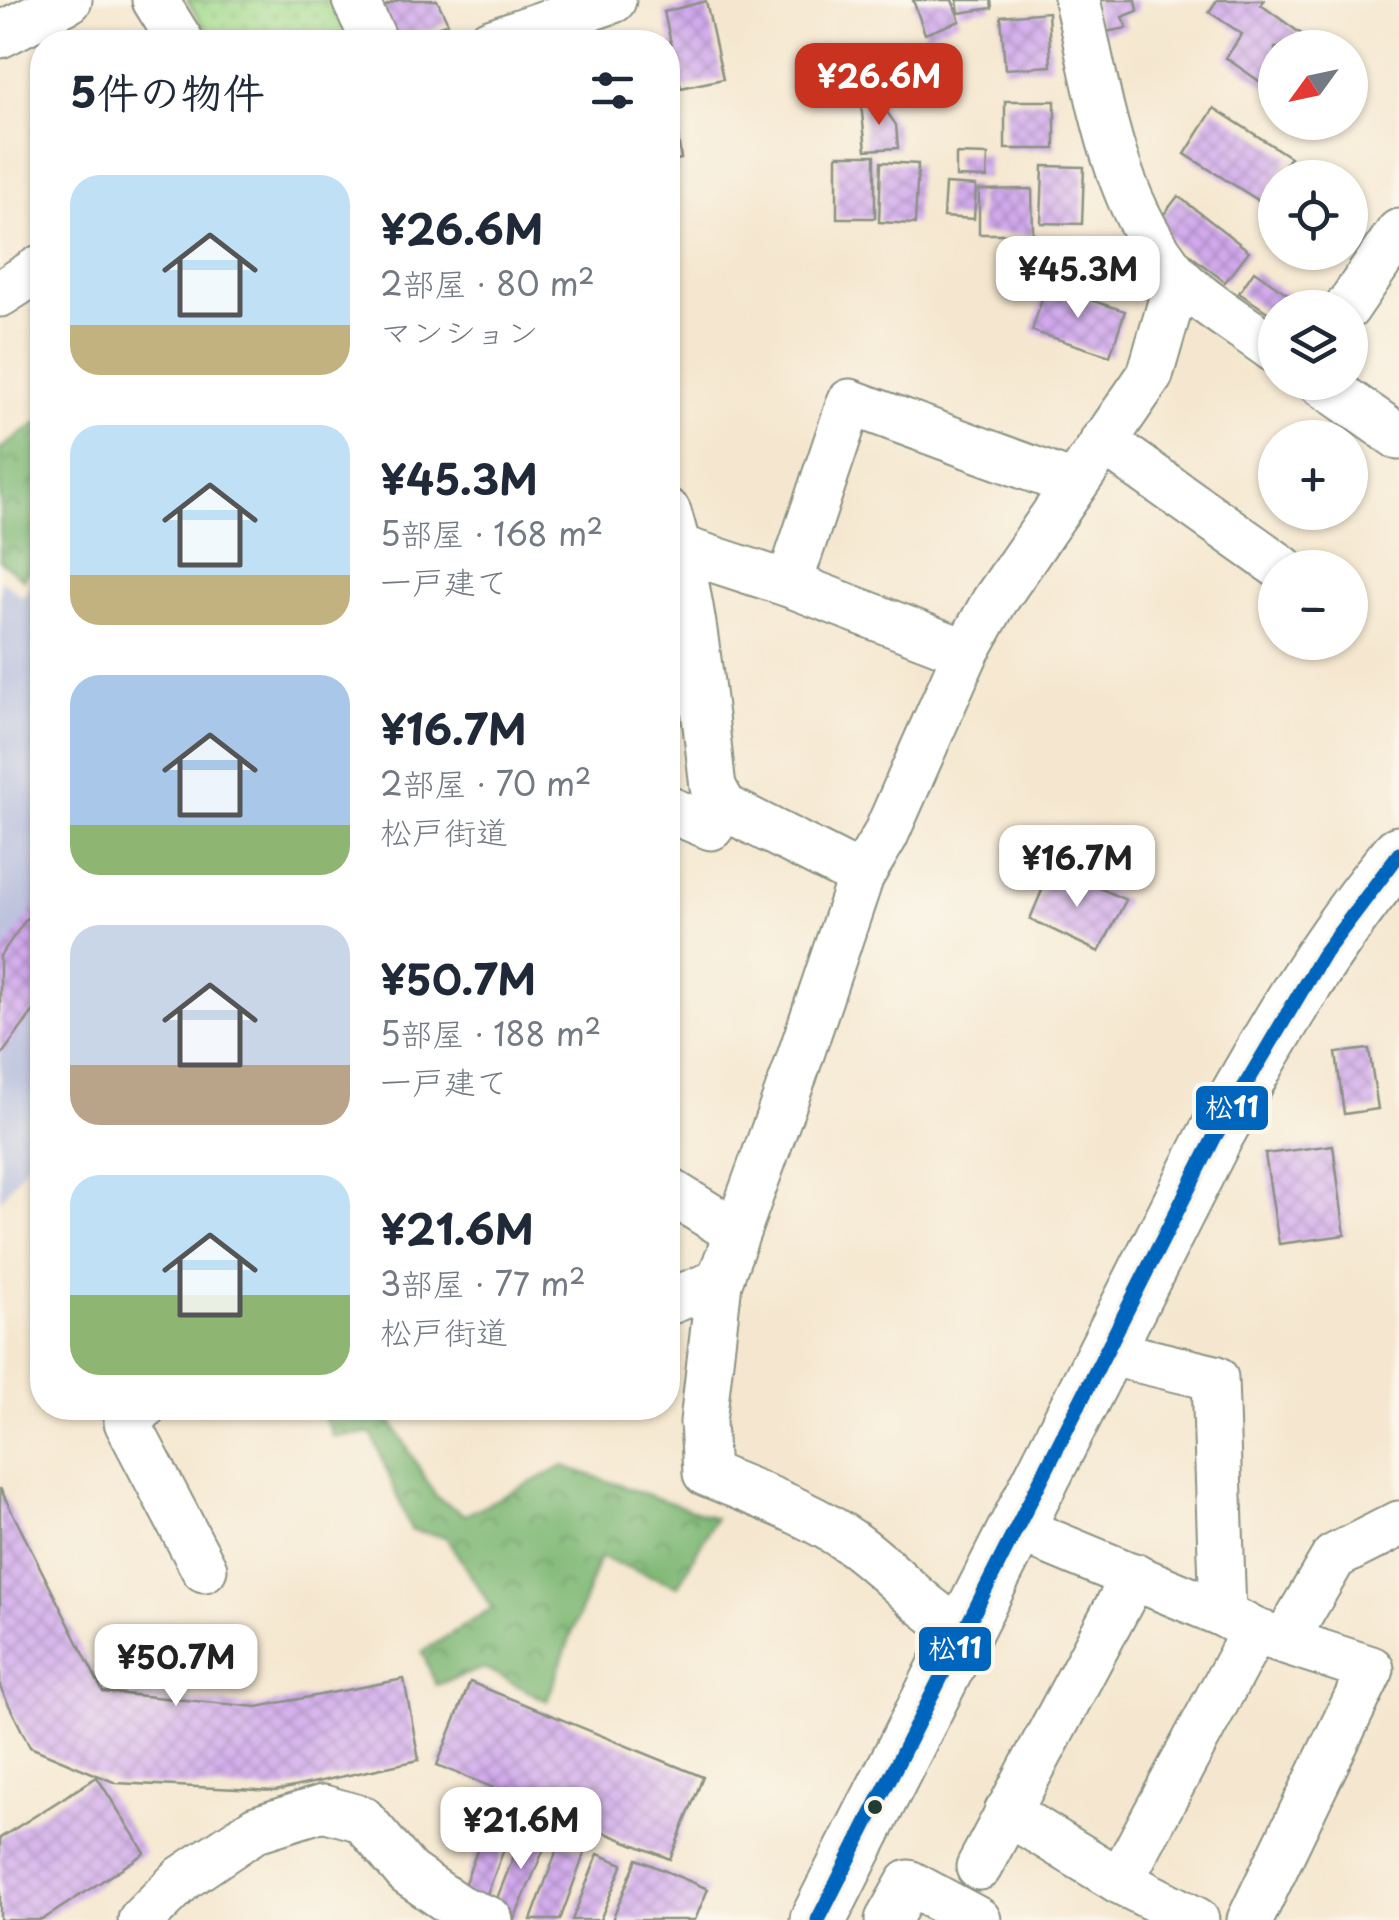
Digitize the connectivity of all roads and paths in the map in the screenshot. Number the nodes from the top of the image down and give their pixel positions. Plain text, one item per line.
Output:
1 (69, 0) edge
2 (155, 0) edge
3 (355, 0) edge
4 (1078, 0) edge
5 (589, 18) edge
6 (174, 30) edge
7 (369, 30) edge
8 (540, 30) edge
9 (0, 35) edge
10 (1399, 232) edge
11 (30, 275) edge
12 (1178, 278) junction
13 (1359, 290) edge
14 (0, 294) edge
15 (1258, 337) edge
16 (1346, 400) edge
17 (1399, 437) edge
18 (1104, 441) junction
19 (1073, 484) junction
20 (680, 533) edge
21 (1258, 551) edge
22 (680, 566) edge
23 (789, 584) junction
24 (966, 652) junction
25 (724, 807) junction
26 (680, 815) edge
27 (1399, 854) edge
28 (861, 876) junction
29 (680, 1198) edge
30 (734, 1232) junction
31 (718, 1282) junction
32 (680, 1297) edge
33 (1107, 1352) junction
34 (129, 1420) edge
35 (1399, 1524) edge
36 (1016, 1528) junction
37 (204, 1569) dead end
38 (1134, 1576) junction
39 (1254, 1628) junction
40 (963, 1632) junction
41 (1007, 1812) junction
42 (979, 1867) dead end
43 (1120, 1881) junction
44 (142, 1920) edge
45 (490, 1920) edge
46 (818, 1920) edge
47 (888, 1920) edge
48 (978, 1920) edge
49 (1196, 1920) edge
50 (1250, 1920) edge

1 - 9 street
2 - 6 street
3 - 7 street
4 - 12 street
5 - 8 street
10 - 13 street
11 - 14 street
12 - 15 street
12 - 18 street
16 - 17 street
18 - 19 street
18 - 21 street
19 - 23 street
19 - 24 street
20 - 23 street
22 - 25 street
23 - 24 street
24 - 28 street
25 - 26 street
25 - 28 street
27 - 33 main road
28 - 30 street
29 - 30 street
30 - 31 street
31 - 32 street
31 - 40 street
33 - 36 main road
33 - 39 street
34 - 37 street
35 - 39 street
36 - 38 street
36 - 40 main road
38 - 39 street
38 - 41 street
39 - 43 street
39 - 50 street
40 - 46 main road
41 - 42 street
41 - 43 street
43 - 49 street
44 - 45 street
47 - 48 street

